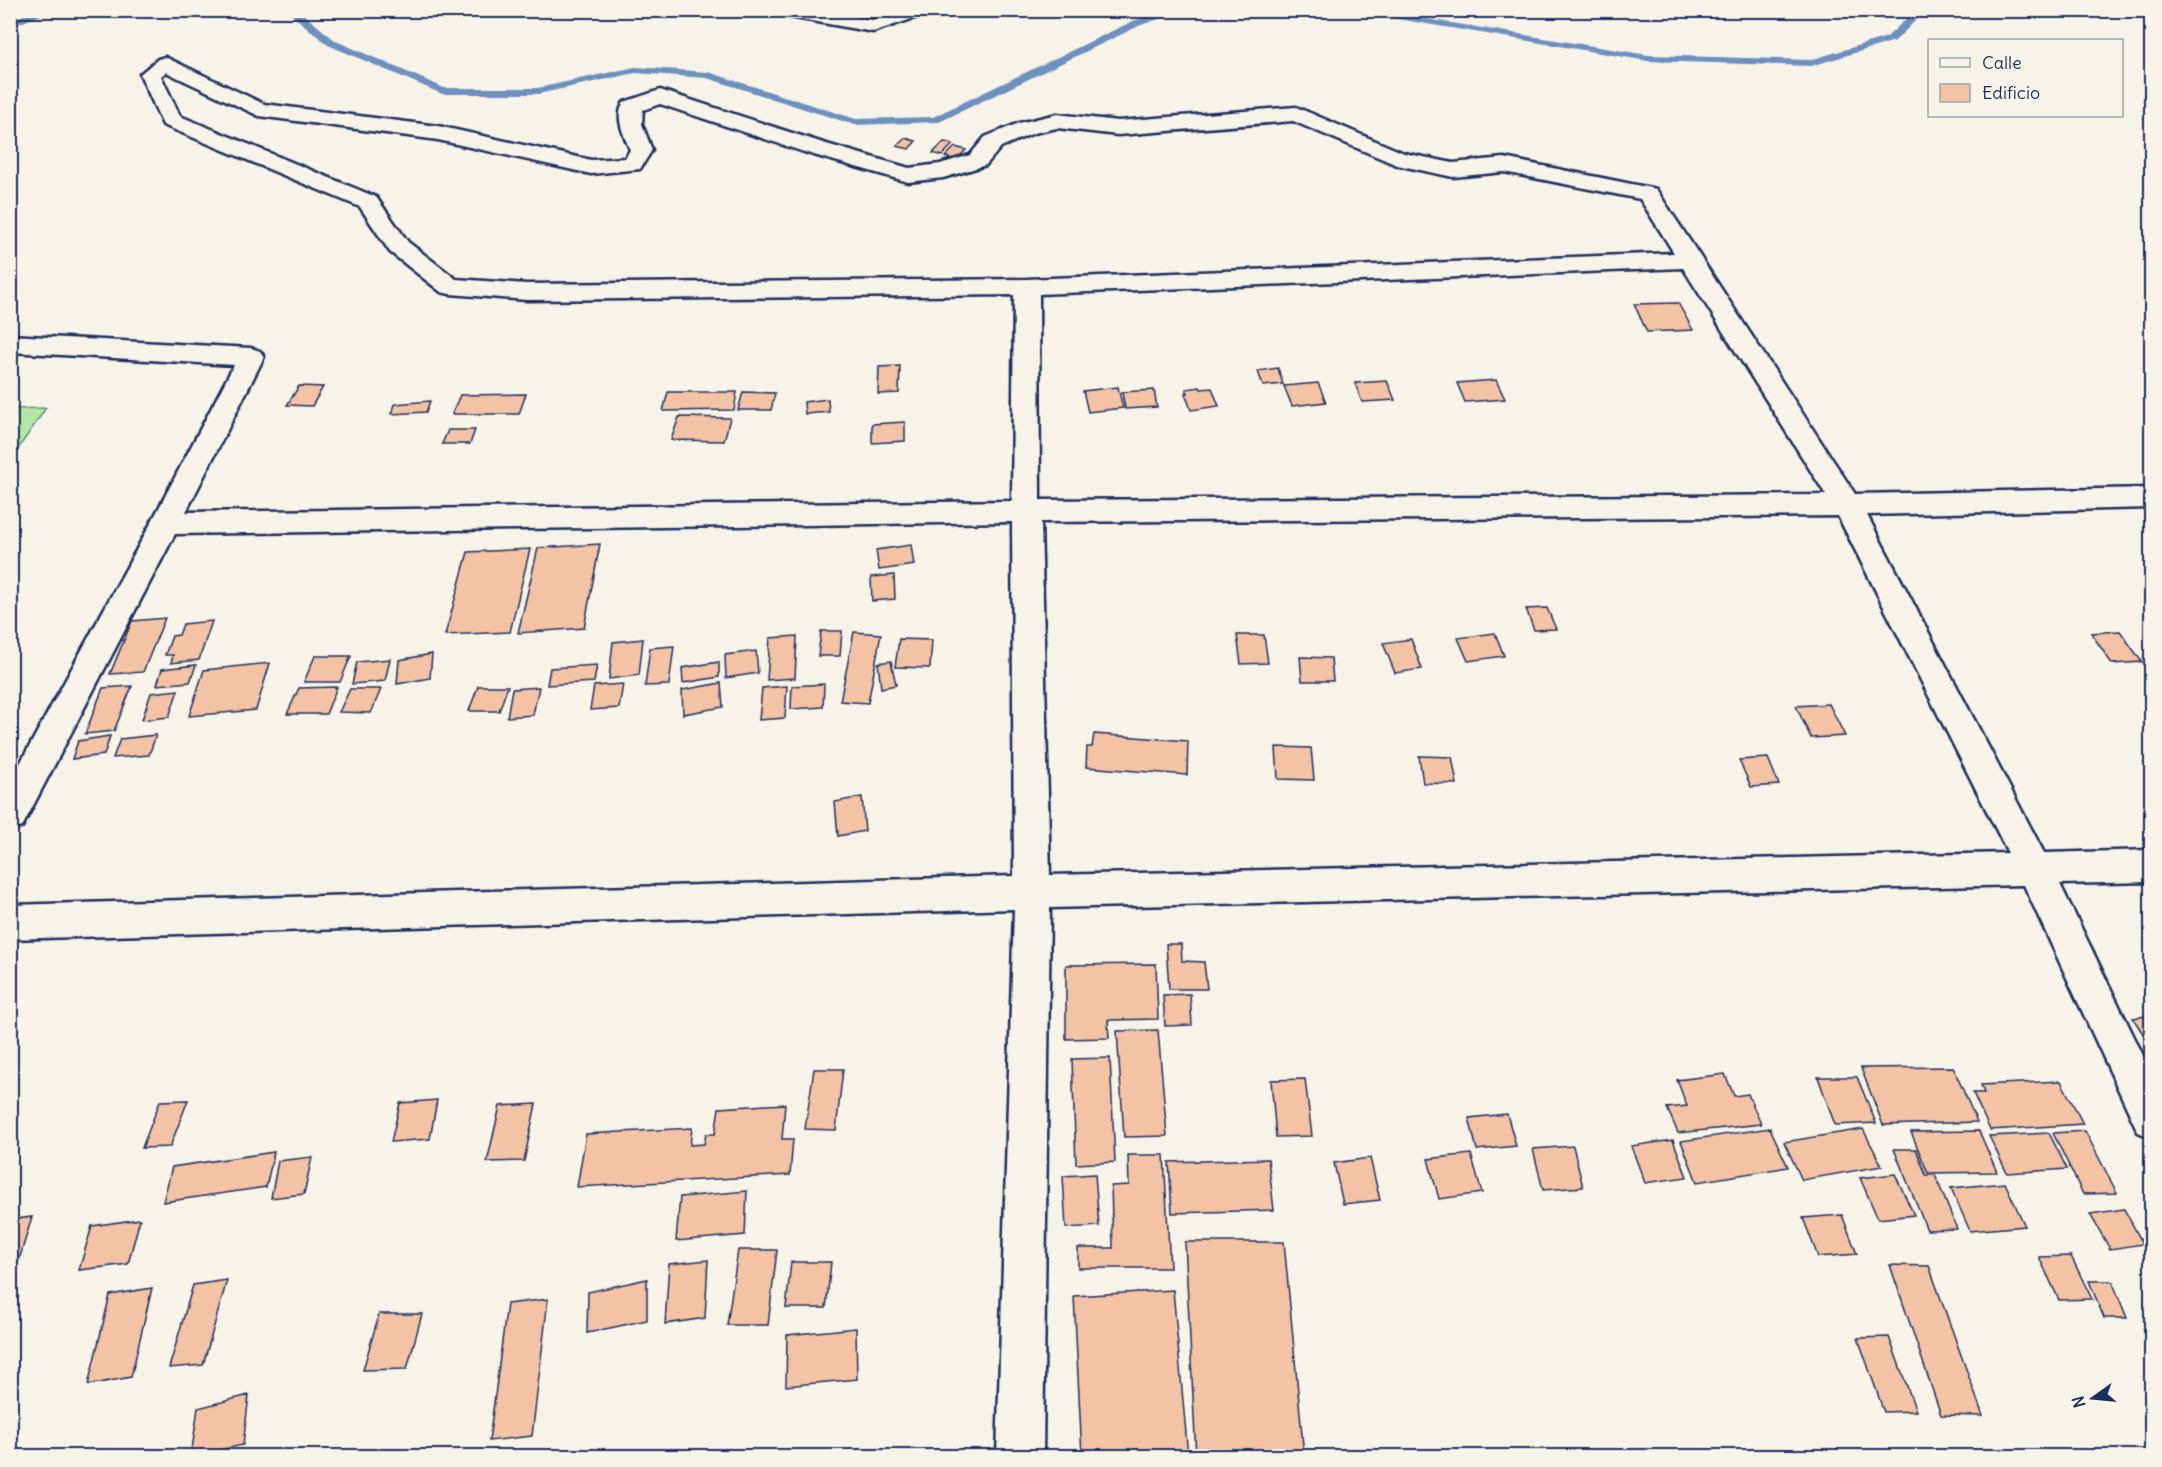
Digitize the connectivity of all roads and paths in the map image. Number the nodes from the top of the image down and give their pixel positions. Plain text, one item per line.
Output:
1 (784, 10) edge
2 (920, 10) edge
3 (1691, 260) junction
4 (1027, 287) junction
5 (10, 343) edge
6 (2151, 498) edge
7 (1847, 505) junction
8 (1026, 511) junction
9 (166, 523) junction
10 (10, 816) edge
11 (2151, 866) edge
12 (2034, 868) junction
13 (1032, 892) junction
14 (10, 922) edge
15 (2151, 1118) edge
16 (1020, 1456) edge

1 - 2 street
3 - 4 street
3 - 4 street
3 - 7 street
4 - 8 street
5 - 9 street
6 - 7 street
7 - 8 street
7 - 12 street
8 - 9 street
8 - 13 street
9 - 10 street
11 - 12 street
12 - 13 street
12 - 15 street
13 - 14 street
13 - 16 street

